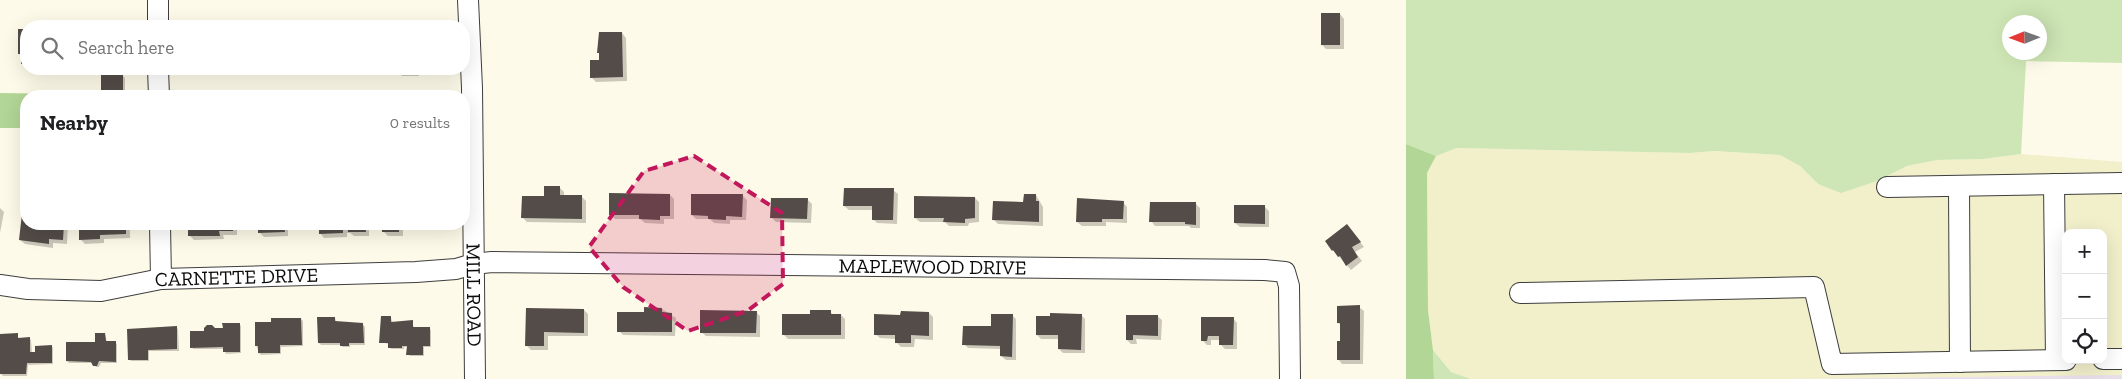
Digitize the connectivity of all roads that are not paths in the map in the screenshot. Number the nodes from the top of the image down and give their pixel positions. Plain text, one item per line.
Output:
1 (158, 0) edge
2 (468, 0) edge
3 (158, 20) edge
4 (469, 20) edge
5 (470, 44) edge
6 (158, 75) edge
7 (159, 90) edge
8 (2122, 183) edge
9 (2054, 184) junction
10 (1960, 186) junction
11 (1887, 187) dead end
12 (160, 230) edge
13 (473, 264) junction
14 (160, 279) junction
15 (0, 285) edge
16 (1520, 293) dead end
17 (2107, 359) edge
18 (2122, 359) edge
19 (2061, 360) edge
20 (1960, 362) junction
21 (475, 379) edge
22 (1290, 379) edge

1 - 3 street
2 - 4 street, MILL ROAD
5 - 13 street, MILL ROAD
6 - 7 street
8 - 9 street
9 - 10 street
9 - 19 street
10 - 11 street
10 - 20 street
12 - 14 street
13 - 14 street, CARNETTE DRIVE
13 - 21 street, MILL ROAD
13 - 22 street, MAPLEWOOD DRIVE
14 - 15 street, CARNETTE DRIVE
16 - 20 street
17 - 18 street
19 - 20 street

